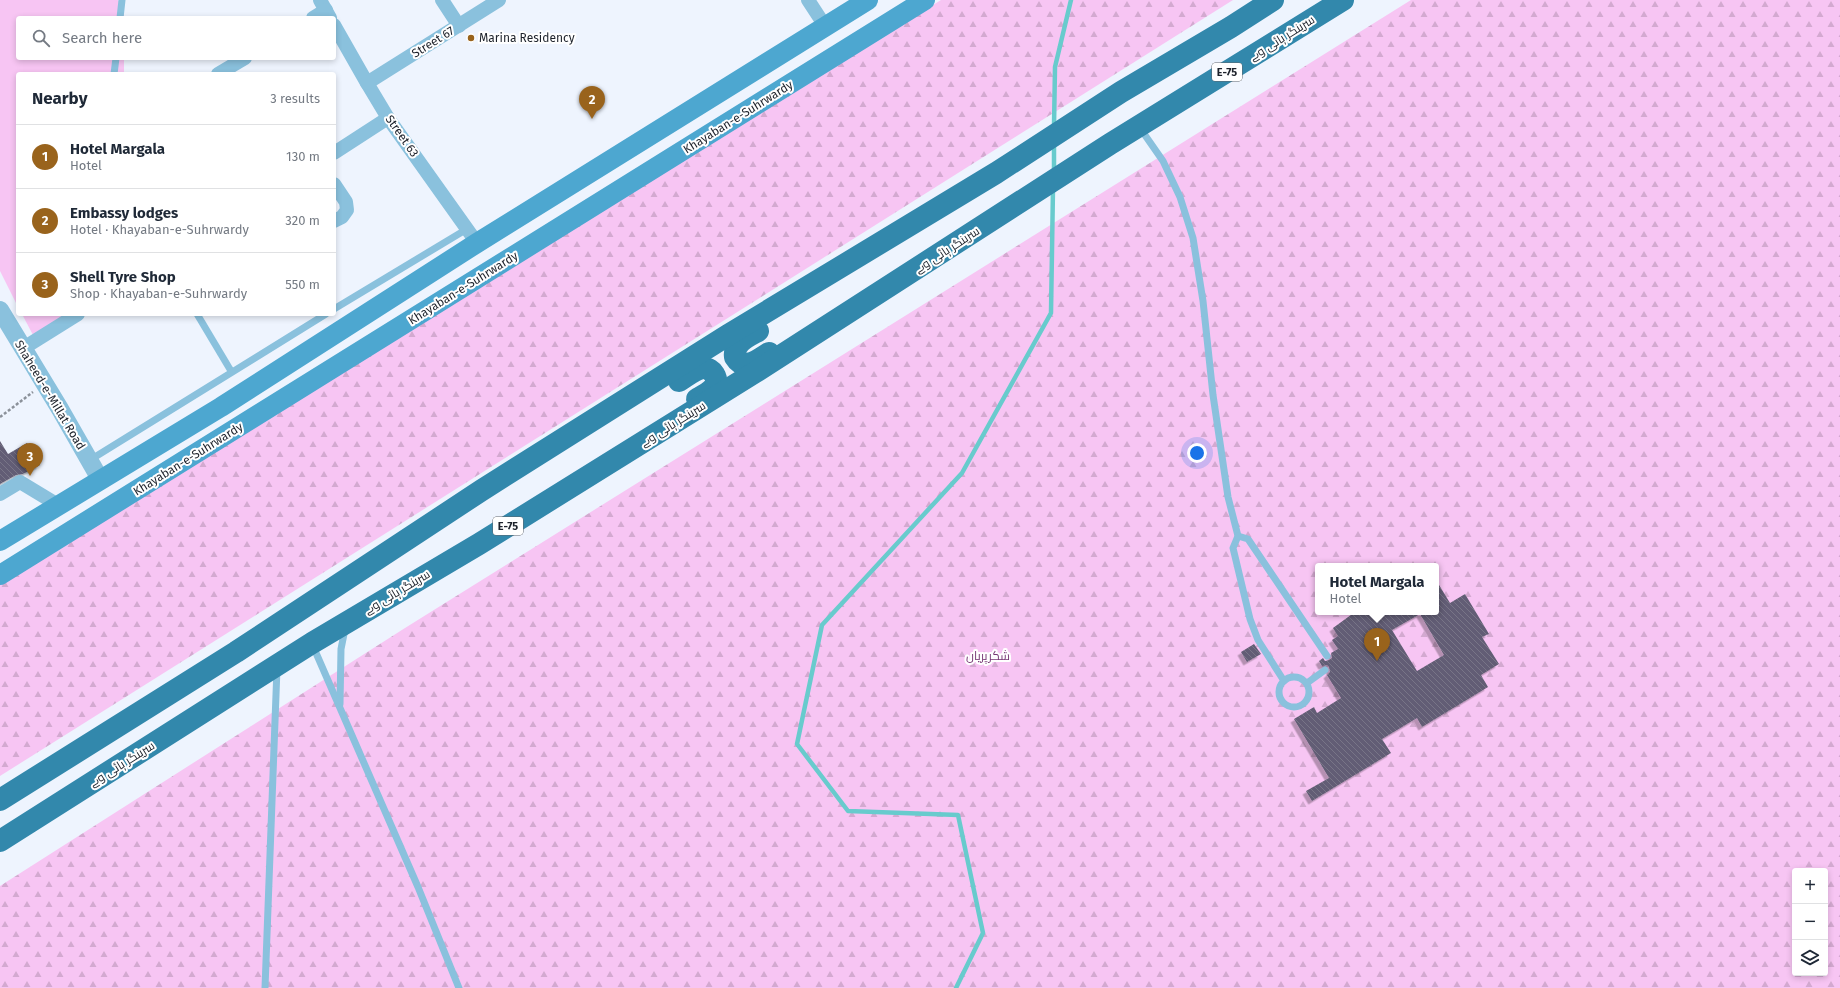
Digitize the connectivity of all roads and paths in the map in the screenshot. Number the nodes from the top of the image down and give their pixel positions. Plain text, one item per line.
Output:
1 (122, 0) edge
2 (442, 0) edge
3 (498, 0) edge
4 (808, 0) edge
5 (868, 0) edge
6 (925, 0) edge
7 (1250, 0) edge
8 (1273, 0) edge
9 (1343, 0) edge
10 (325, 9) edge
11 (120, 16) edge
12 (316, 16) edge
13 (459, 26) junction
14 (825, 26) junction
15 (1231, 27) junction
16 (336, 28) edge
17 (116, 60) edge
18 (242, 60) edge
19 (114, 72) edge
20 (221, 72) edge
21 (367, 83) junction
22 (388, 118) junction
23 (1139, 126) junction
24 (336, 151) edge
25 (336, 187) edge
26 (946, 204) junction
27 (336, 220) edge
28 (990, 223) junction
29 (472, 236) junction
30 (336, 308) edge
31 (0, 310) edge
32 (75, 316) edge
33 (198, 316) edge
34 (323, 316) edge
35 (22, 349) junction
36 (231, 371) junction
37 (44, 383) junction
38 (221, 407) junction
39 (0, 417) edge
40 (235, 430) junction
41 (88, 461) junction
42 (100, 479) junction
43 (482, 490) junction
44 (0, 494) edge
45 (58, 505) junction
46 (1238, 536) junction
47 (0, 541) edge
48 (479, 544) junction
49 (0, 575) edge
50 (346, 623) junction
51 (312, 643) junction
52 (1327, 656) dead end
53 (278, 666) junction
54 (1325, 670) dead end
55 (1284, 681) junction
56 (1307, 683) junction
57 (340, 707) junction
58 (0, 800) edge
59 (0, 841) edge
60 (265, 988) edge
61 (459, 988) edge

1 - 11 lane
2 - 13 street
3 - 13 street, Street 67
4 - 14 street
5 - 14 main road
6 - 40 main road, Khayaban-e-Suhrwardy
7 - 15 highway
8 - 15 highway
9 - 23 highway, سرینگر ہائی وے / E-75
10 - 12 street
13 - 21 street, Street 67
14 - 29 main road
15 - 26 highway
16 - 21 street, Street 63
17 - 19 lane
18 - 20 street
21 - 22 street, Street 63
22 - 24 street
22 - 29 street, Street 63
23 - 28 highway, سرینگر ہائی وے / E-75
23 - 46 lane
25 - 27 street
26 - 28 highway
26 - 43 highway
28 - 48 highway, سرینگر ہائی وے / E-75
29 - 30 lane
29 - 38 main road
31 - 35 street, Shaheed-e-Millat Road
32 - 35 street
33 - 36 lane
34 - 36 lane
35 - 37 street, Shaheed-e-Millat Road
36 - 41 lane
37 - 39 path
37 - 41 street, Shaheed-e-Millat Road
38 - 40 main road
38 - 42 main road
40 - 49 main road, Khayaban-e-Suhrwardy
41 - 42 street, Shaheed-e-Millat Road
42 - 45 main road
43 - 48 highway
43 - 58 highway
44 - 45 street
45 - 47 main road
46 - 52 lane
46 - 55 lane
48 - 50 highway, سرینگر ہائی وے / E-75
50 - 51 highway, سرینگر ہائی وے / E-75
50 - 57 lane
51 - 53 highway, سرینگر ہائی وے / E-75
51 - 57 lane
53 - 59 highway, سرینگر ہائی وے / E-75
53 - 60 lane
54 - 56 lane
55 - 56 lane
55 - 56 lane
57 - 61 lane

